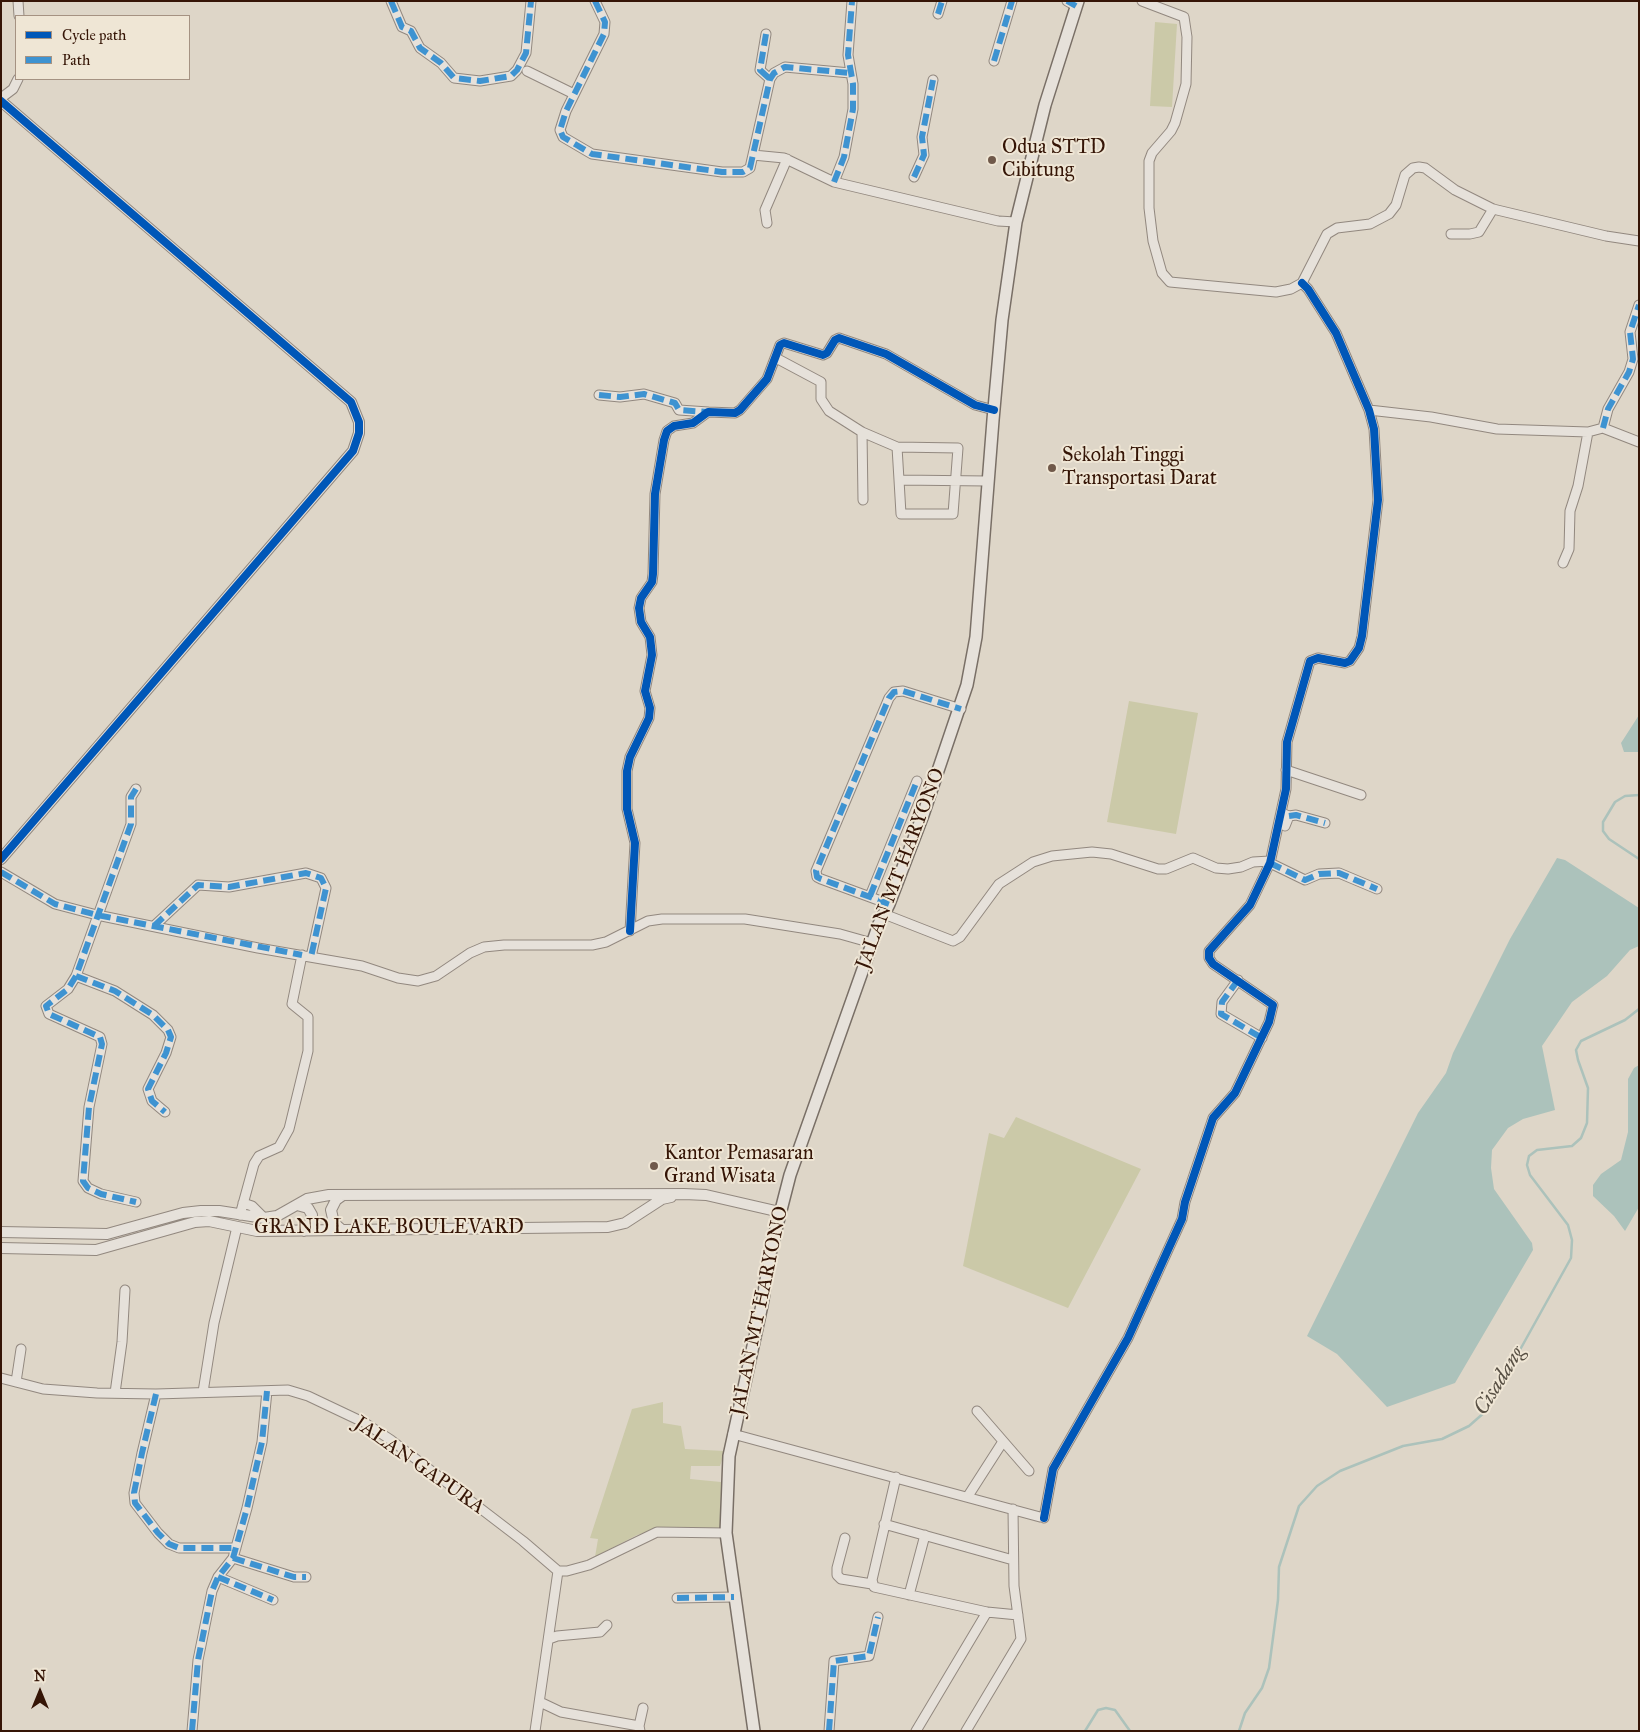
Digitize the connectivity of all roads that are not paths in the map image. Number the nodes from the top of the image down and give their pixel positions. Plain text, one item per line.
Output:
1 (18, 1) edge
2 (392, 1) edge
3 (531, 1) edge
4 (595, 1) edge
5 (852, 1) edge
6 (942, 1) edge
7 (1012, 1) edge
8 (1142, 1) edge
9 (1073, 3) edge
10 (938, 14) dead end
11 (18, 15) edge
12 (766, 34) dead end
13 (994, 62) dead end
14 (527, 72) dead end
15 (850, 73) junction
16 (770, 79) junction
17 (18, 80) edge
18 (933, 80) dead end
19 (574, 94) junction
20 (1, 99) edge
21 (753, 155) junction
22 (787, 159) junction
23 (914, 177) dead end
24 (834, 182) junction
25 (1493, 209) junction
26 (1016, 222) junction
27 (767, 223) dead end
28 (1451, 234) dead end
29 (1639, 241) edge
30 (1302, 284) junction
31 (1639, 305) edge
32 (776, 358) junction
33 (600, 395) dead end
34 (994, 410) junction
35 (1369, 410) junction
36 (708, 412) junction
37 (1603, 428) junction
38 (862, 432) junction
39 (1588, 432) junction
40 (1639, 442) edge
41 (898, 447) junction
42 (899, 480) junction
43 (956, 481) junction
44 (987, 481) junction
45 (863, 500) dead end
46 (1563, 563) dead end
47 (960, 709) junction
48 (1286, 770) junction
49 (917, 781) dead end
50 (136, 789) dead end
51 (1361, 796) dead end
52 (1280, 812) junction
53 (1289, 816) junction
54 (1325, 823) dead end
55 (1285, 826) dead end
56 (1, 859) edge
57 (1270, 862) junction
58 (1, 872) edge
59 (1376, 889) dead end
60 (870, 896) junction
61 (886, 909) junction
62 (97, 915) junction
63 (154, 926) junction
64 (630, 931) junction
65 (872, 943) junction
66 (306, 956) junction
67 (76, 976) junction
68 (1238, 980) junction
69 (1262, 1038) junction
70 (165, 1112) dead end
71 (684, 1194) junction
72 (343, 1195) junction
73 (136, 1202) dead end
74 (243, 1203) junction
75 (296, 1205) junction
76 (780, 1212) junction
77 (240, 1215) junction
78 (264, 1218) junction
79 (237, 1227) junction
80 (342, 1230) junction
81 (304, 1231) junction
82 (1, 1232) edge
83 (1, 1248) edge
84 (125, 1290) dead end
85 (21, 1349) dead end
86 (1, 1378) edge
87 (16, 1382) junction
88 (267, 1391) junction
89 (203, 1392) junction
90 (115, 1393) junction
91 (156, 1394) junction
92 (977, 1411) dead end
93 (733, 1434) junction
94 (1002, 1443) junction
95 (1029, 1471) dead end
96 (896, 1477) junction
97 (968, 1496) junction
98 (1012, 1509) junction
99 (884, 1524) junction
100 (726, 1533) junction
101 (925, 1535) junction
102 (845, 1538) dead end
103 (236, 1548) junction
104 (234, 1558) junction
105 (1013, 1560) junction
106 (558, 1571) junction
107 (306, 1577) dead end
108 (218, 1578) junction
109 (872, 1584) junction
110 (909, 1595) junction
111 (734, 1597) junction
112 (677, 1598) dead end
113 (273, 1600) dead end
114 (987, 1612) junction
115 (1018, 1615) junction
116 (878, 1617) dead end
117 (607, 1625) dead end
118 (548, 1640) junction
119 (540, 1702) junction
120 (643, 1708) dead end
121 (640, 1728) edge
122 (192, 1731) edge
123 (535, 1731) edge
124 (754, 1731) edge
125 (829, 1731) edge
126 (916, 1731) edge
127 (966, 1731) edge

1 - 11 street
2 - 3 street
4 - 19 street
5 - 15 street
6 - 10 street
7 - 13 street
8 - 30 street
9 - 26 main road, JALAN MT HARYONO
12 - 16 street
14 - 19 street
15 - 16 street
15 - 24 street
16 - 21 street
17 - 20 street
18 - 23 street
19 - 21 street
20 - 56 street
21 - 22 street
22 - 24 street
22 - 27 street
24 - 26 street
25 - 28 street
25 - 29 street
25 - 30 street
26 - 34 main road, JALAN MT HARYONO
30 - 35 street
31 - 37 street
32 - 34 street
32 - 36 street
32 - 38 street
33 - 36 street
34 - 44 main road, JALAN MT HARYONO
35 - 39 street
35 - 48 street
36 - 64 street
37 - 39 street
37 - 40 street
38 - 41 street
38 - 45 street
39 - 46 street
41 - 42 street
41 - 43 street
42 - 43 street
42 - 43 street
43 - 44 street
44 - 47 main road, JALAN MT HARYONO
47 - 60 street
47 - 61 main road, JALAN MT HARYONO
48 - 51 street
48 - 52 street
49 - 60 street
50 - 62 street
52 - 53 street
52 - 57 street
53 - 54 street
53 - 55 street
57 - 59 street
57 - 61 street
57 - 68 street
58 - 62 street
60 - 61 street
61 - 65 main road, JALAN MT HARYONO
62 - 63 street
62 - 67 street
63 - 66 street
63 - 66 street
64 - 65 street
64 - 66 street
65 - 76 main road, JALAN MT HARYONO
66 - 74 street
67 - 70 street
67 - 73 street
68 - 69 street
68 - 69 street
69 - 98 street
71 - 72 street, GRAND LAKE BOULEVARD
71 - 76 street, GRAND LAKE BOULEVARD
71 - 80 street, GRAND LAKE BOULEVARD
72 - 75 street, GRAND LAKE BOULEVARD
72 - 80 street
74 - 77 street
74 - 78 street
75 - 78 street, GRAND LAKE BOULEVARD
75 - 81 street
76 - 93 main road, JALAN MT HARYONO
77 - 78 street, GRAND LAKE BOULEVARD
77 - 82 street, GRAND LAKE BOULEVARD
79 - 81 street, GRAND LAKE BOULEVARD
79 - 83 street, GRAND LAKE BOULEVARD
79 - 89 street
80 - 81 street, GRAND LAKE BOULEVARD
84 - 90 street
85 - 87 street
86 - 87 street, JALAN GAPURA
87 - 90 street, JALAN GAPURA
88 - 89 street, JALAN GAPURA
88 - 103 street
88 - 106 street, JALAN GAPURA
89 - 91 street, JALAN GAPURA
90 - 91 street, JALAN GAPURA
91 - 103 street
92 - 94 street
93 - 96 street
93 - 100 main road, JALAN MT HARYONO
94 - 95 street
94 - 97 street
96 - 97 street
96 - 99 street
97 - 98 street
98 - 105 street
99 - 101 street
99 - 109 street
100 - 106 street
100 - 111 main road, JALAN MT HARYONO
101 - 105 street
101 - 110 street
102 - 109 street
103 - 104 street
104 - 107 street
104 - 108 street
105 - 115 street
106 - 118 street
108 - 113 street
108 - 122 street
109 - 110 street
110 - 114 street
111 - 112 street
111 - 124 main road, JALAN MT HARYONO
114 - 115 street
114 - 126 street
115 - 127 street
116 - 125 street
117 - 118 street
118 - 119 street
119 - 121 street
119 - 123 street
120 - 121 street

